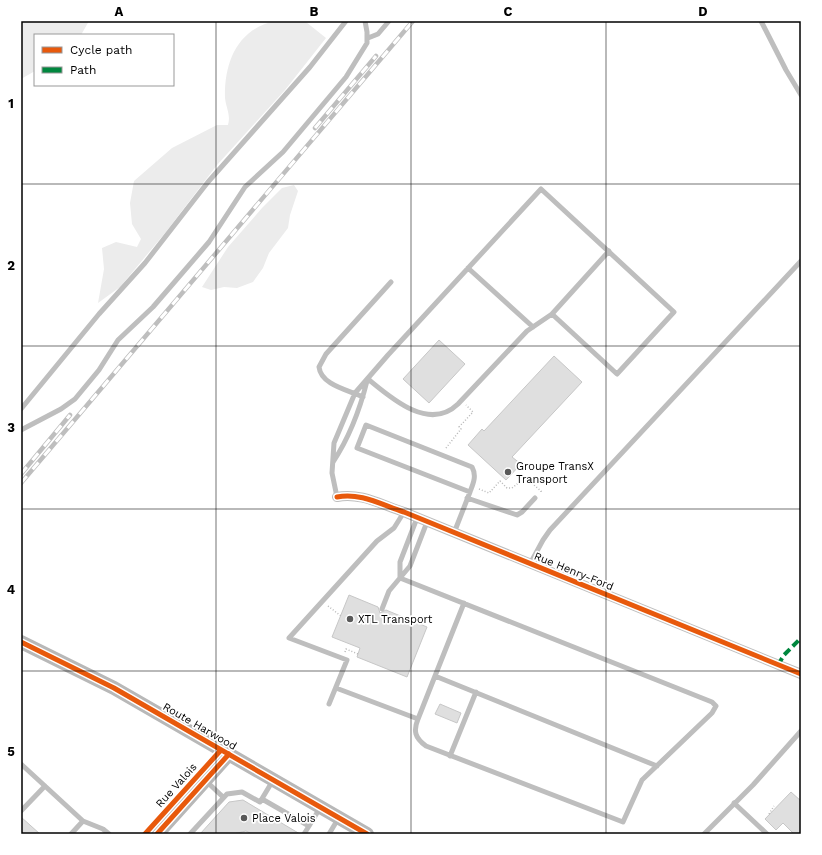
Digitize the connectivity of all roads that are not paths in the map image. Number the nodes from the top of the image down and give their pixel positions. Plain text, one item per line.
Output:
1 (346, 21) edge
2 (365, 21) edge
3 (389, 21) edge
4 (761, 21) edge
5 (368, 38) junction
6 (801, 95) edge
7 (609, 251) junction
8 (801, 261) edge
9 (468, 268) junction
10 (391, 282) dead end
11 (552, 314) junction
12 (533, 327) junction
13 (368, 378) junction
14 (355, 393) junction
15 (363, 397) junction
16 (21, 408) edge
17 (21, 430) edge
18 (333, 463) junction
19 (470, 492) junction
20 (337, 497) joint
21 (536, 497) road end
22 (467, 498) junction
23 (404, 512) junction
24 (417, 518) junction
25 (427, 522) junction
26 (454, 533) junction
27 (530, 564) junction
28 (400, 578) junction
29 (464, 603) junction
30 (382, 609) dead end
31 (21, 642) edge
32 (801, 674) edge
33 (435, 676) junction
34 (336, 688) junction
35 (476, 692) junction
36 (329, 704) dead end
37 (418, 719) junction
38 (801, 731) edge
39 (228, 754) junction
40 (450, 756) junction
41 (21, 764) edge
42 (657, 766) junction
43 (273, 780) junction
44 (206, 781) junction
45 (45, 786) junction
46 (223, 797) junction
47 (262, 799) junction
48 (734, 803) junction
49 (320, 807) junction
50 (21, 811) edge
51 (339, 818) junction
52 (83, 821) junction
53 (308, 826) junction
54 (162, 832) edge
55 (364, 833) edge
56 (71, 834) edge
57 (109, 834) edge
58 (190, 834) edge
59 (304, 834) edge
60 (329, 834) edge
61 (704, 834) edge
62 (767, 834) edge

1 - 16 lane
2 - 5 lane
3 - 5 lane
4 - 6 lane
5 - 17 lane
7 - 9 lane
7 - 11 lane
7 - 11 lane
8 - 27 lane
9 - 12 lane
9 - 13 lane
10 - 14 lane
11 - 12 lane
12 - 13 lane
13 - 14 lane
13 - 15 lane
14 - 15 lane
14 - 18 lane
15 - 18 lane
18 - 20 lane
19 - 19 lane
19 - 22 lane
20 - 23 street, Rue Henry-Ford
21 - 22 lane
22 - 26 lane
23 - 24 street, Rue Henry-Ford
23 - 34 lane
24 - 25 street, Rue Henry-Ford
24 - 28 lane
25 - 26 street, Rue Henry-Ford
25 - 28 lane
26 - 27 street, Rue Henry-Ford
27 - 32 street, Rue Henry-Ford
28 - 29 lane
28 - 30 lane
29 - 33 lane
29 - 42 lane
31 - 39 main road, Route Harwood
33 - 35 lane
33 - 37 lane
34 - 36 lane
34 - 37 lane
35 - 40 lane
35 - 42 lane
37 - 40 lane
38 - 48 lane
39 - 43 main road, Route Harwood
39 - 44 main road, Rue Valois
40 - 42 lane
41 - 45 lane
43 - 47 lane
43 - 49 main road, Route Harwood
44 - 46 lane
44 - 54 main road, Rue Valois
45 - 50 lane
45 - 52 lane
46 - 47 lane
46 - 58 lane
47 - 53 lane
48 - 61 lane
48 - 62 lane
49 - 51 main road, Route Harwood
49 - 53 lane
51 - 55 main road, Route Harwood
51 - 60 lane
52 - 56 lane
52 - 57 lane
53 - 59 lane

